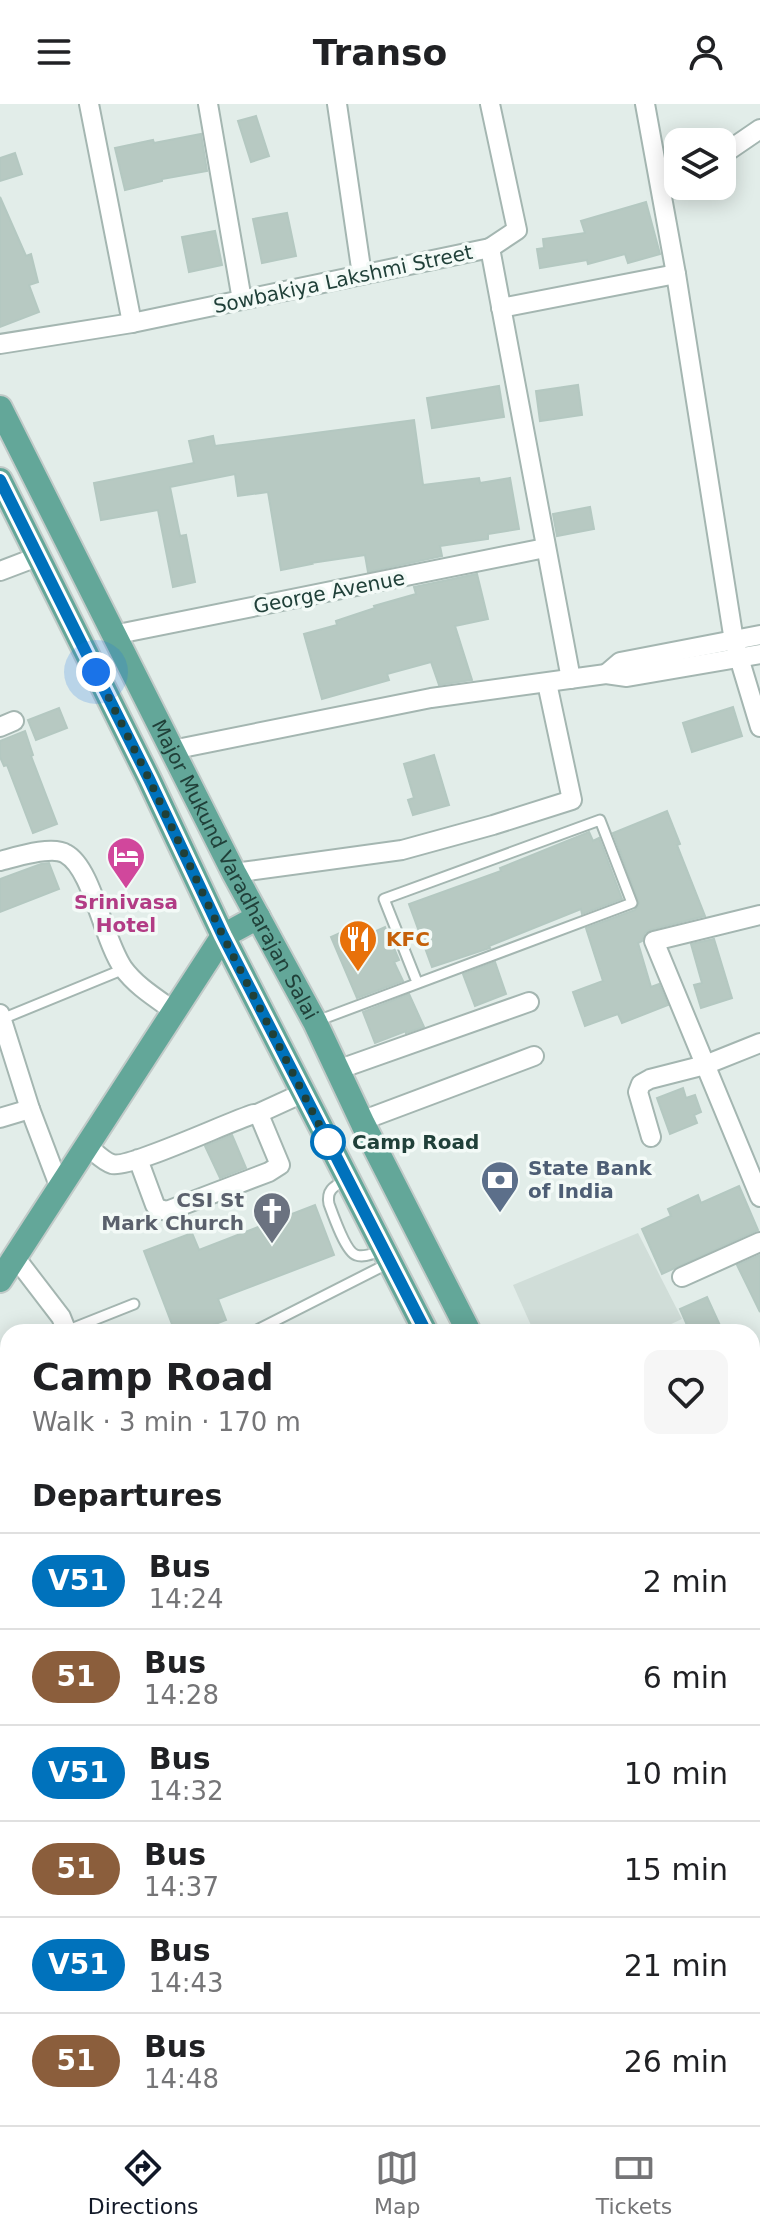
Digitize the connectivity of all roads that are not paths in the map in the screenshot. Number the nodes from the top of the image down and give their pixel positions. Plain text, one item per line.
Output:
1 (89, 104) edge
2 (208, 104) edge
3 (337, 104) edge
4 (490, 104) edge
5 (645, 104) edge
6 (760, 129) edge
7 (736, 145) edge
8 (662, 196) joint
9 (490, 248) junction
10 (676, 274) junction
11 (362, 275) junction
12 (242, 300) junction
13 (501, 308) junction
14 (132, 323) junction
15 (0, 344) edge
16 (0, 408) edge
17 (0, 480) edge
18 (545, 548) junction
19 (37, 557) junction
20 (0, 571) edge
21 (113, 635) junction
22 (760, 635) edge
23 (737, 649) junction
24 (760, 654) edge
25 (571, 679) junction
26 (547, 683) junction
27 (760, 727) edge
28 (172, 750) junction
29 (0, 861) edge
30 (234, 873) junction
31 (760, 915) edge
32 (258, 917) junction
33 (223, 936) junction
34 (124, 969) junction
35 (417, 982) junction
36 (529, 1002) dead end
37 (174, 1011) junction
38 (1, 1016) edge
39 (315, 1022) junction
40 (760, 1043) edge
41 (534, 1056) dead end
42 (705, 1065) junction
43 (337, 1070) junction
44 (303, 1093) junction
45 (30, 1109) junction
46 (257, 1114) junction
47 (0, 1118) edge
48 (361, 1121) junction
49 (651, 1137) dead end
50 (87, 1146) junction
51 (138, 1159) junction
52 (60, 1188) junction
53 (760, 1195) edge
54 (760, 1242) edge
55 (387, 1256) junction
56 (15, 1257) junction
57 (682, 1277) dead end
58 (0, 1280) edge
59 (134, 1304) dead end
60 (64, 1324) edge
61 (84, 1324) edge
62 (267, 1324) edge
63 (422, 1324) edge
64 (465, 1324) edge

1 - 14 street
2 - 12 street
3 - 11 street
4 - 9 street
5 - 8 street
6 - 7 street
8 - 10 street
9 - 11 street, Sowbakiya Lakshmi Street
9 - 13 street, Sowbakiya Lakshmi Street
10 - 13 street
10 - 23 street
11 - 12 street, Sowbakiya Lakshmi Street
12 - 14 street, Sowbakiya Lakshmi Street
13 - 18 street, Sowbakiya Lakshmi Street
14 - 15 street, Sowbakiya Lakshmi Street
16 - 21 main road, Major Mukund Varadharajan Salai
17 - 19 main road, Major Mukund Varadharajan Salai
18 - 21 street, George Avenue
18 - 25 street, Sowbakiya Lakshmi Street
19 - 20 street
19 - 33 main road, Major Mukund Varadharajan Salai
21 - 28 main road, Major Mukund Varadharajan Salai
22 - 23 street
23 - 24 street
23 - 25 street
23 - 27 street
25 - 26 street
26 - 28 street
26 - 30 street
28 - 30 main road, Major Mukund Varadharajan Salai
29 - 34 street
30 - 32 main road, Major Mukund Varadharajan Salai
31 - 42 street
32 - 33 main road
32 - 39 main road, Major Mukund Varadharajan Salai
33 - 37 main road
33 - 44 main road, Major Mukund Varadharajan Salai
34 - 37 street
34 - 38 lane
35 - 35 lane
35 - 39 lane
36 - 43 street
37 - 50 main road
38 - 45 street
39 - 43 main road, Major Mukund Varadharajan Salai
40 - 42 street
41 - 48 street
42 - 49 street
42 - 53 street
43 - 48 main road, Major Mukund Varadharajan Salai
44 - 46 street
44 - 55 main road, Major Mukund Varadharajan Salai
45 - 47 street
45 - 52 street
46 - 51 street
46 - 51 street
48 - 64 main road, Major Mukund Varadharajan Salai
50 - 51 street
50 - 52 main road
52 - 56 main road
54 - 57 street
55 - 62 lane
55 - 63 main road, Major Mukund Varadharajan Salai
56 - 58 main road
56 - 60 street
59 - 61 lane

